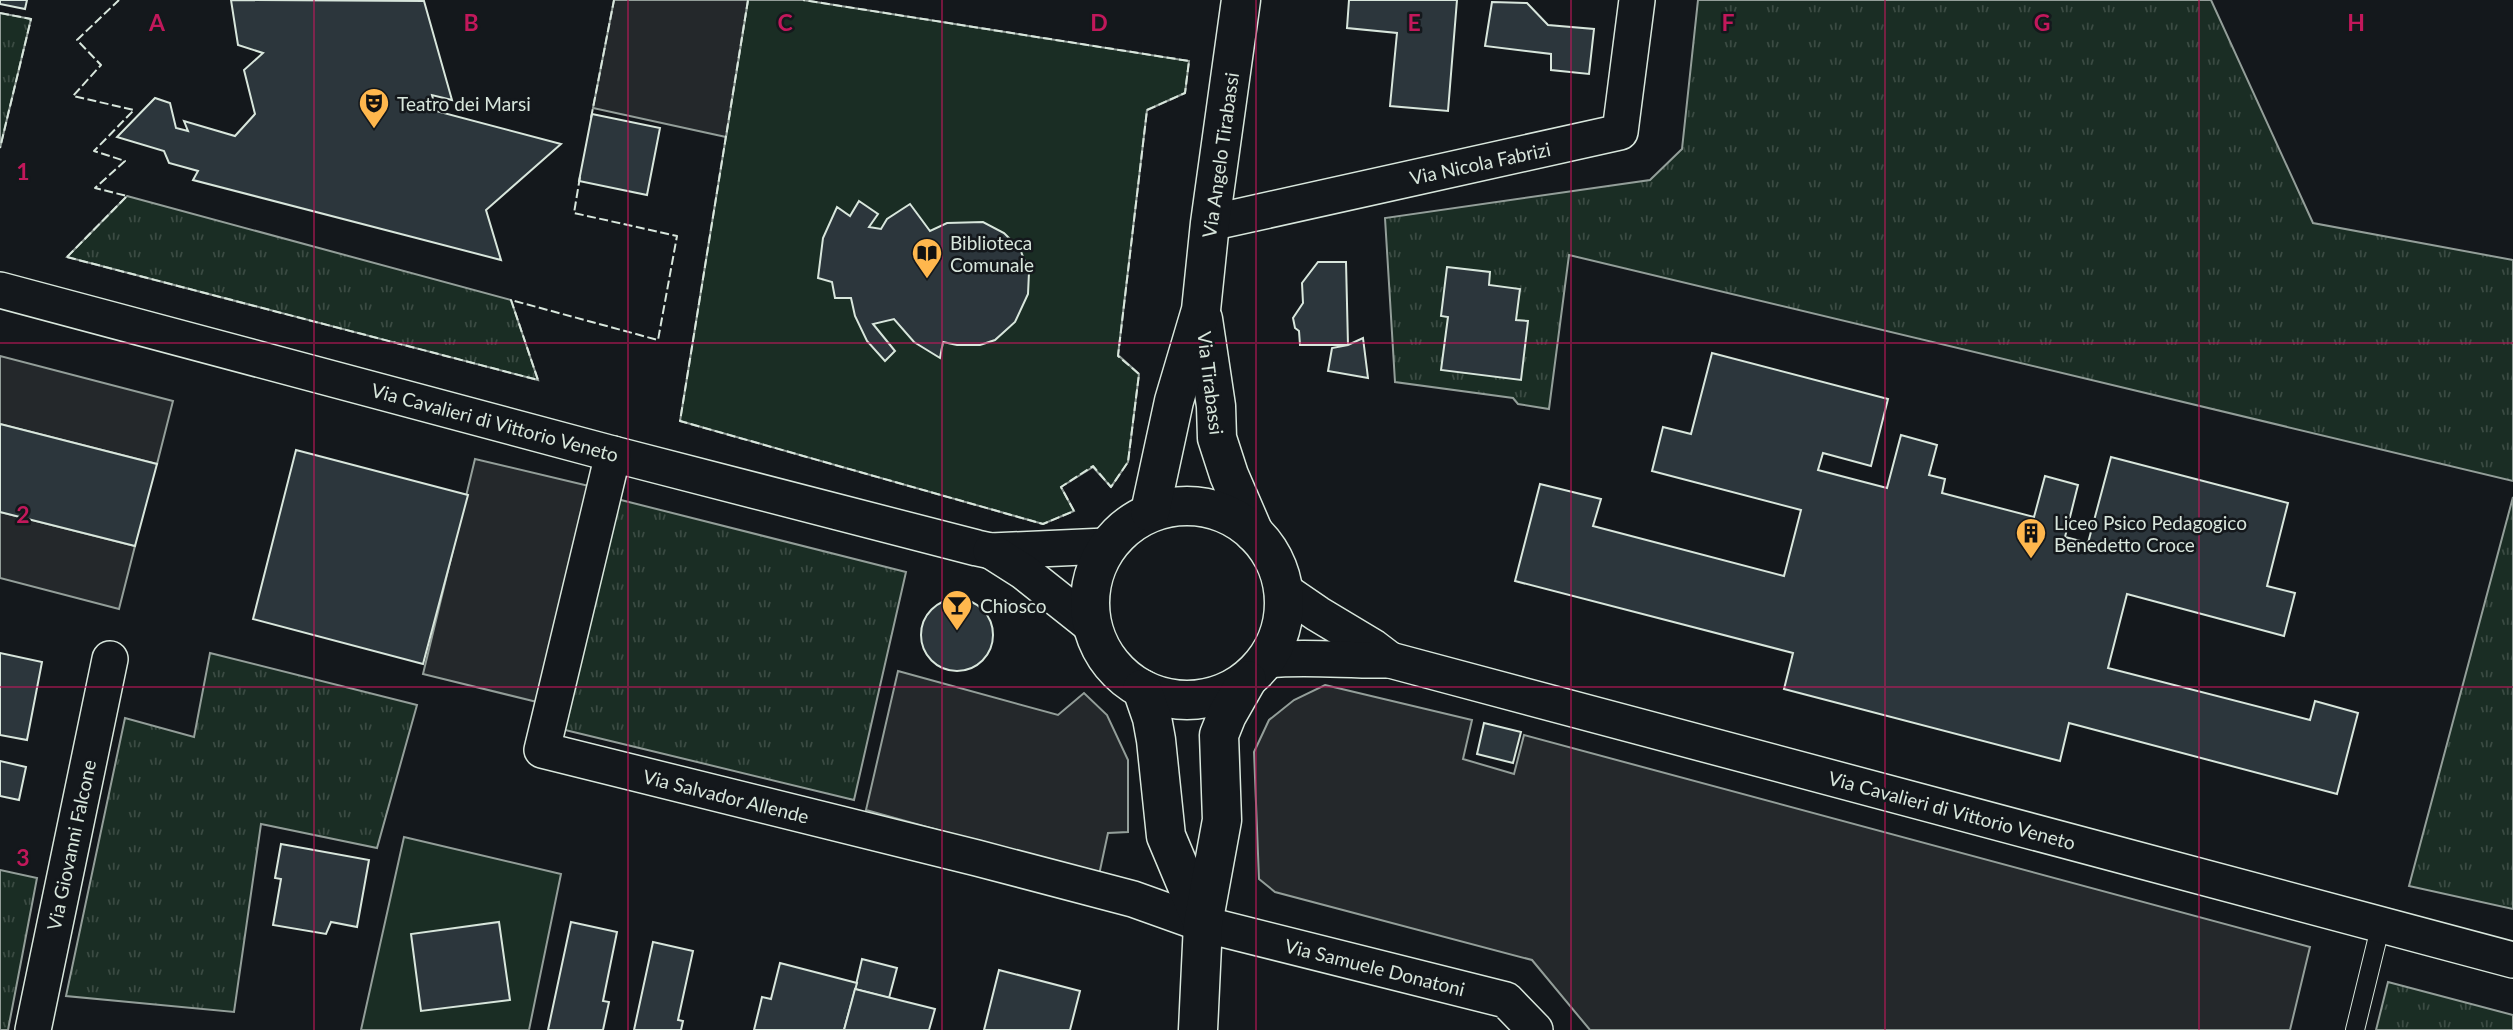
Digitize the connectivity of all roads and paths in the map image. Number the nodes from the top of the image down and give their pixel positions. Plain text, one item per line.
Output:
1 (1241, 0) edge
2 (1637, 0) edge
3 (1210, 223) junction
4 (0, 290) edge
5 (1201, 310) junction
6 (613, 454) junction
7 (1150, 512) junction
8 (1254, 533) junction
9 (1106, 546) junction
10 (991, 551) junction
11 (1283, 590) junction
12 (1092, 625) junction
13 (110, 659) dead end
14 (1390, 660) junction
15 (1257, 670) junction
16 (1142, 689) junction
17 (1203, 924) junction
18 (2381, 924) junction
19 (2513, 960) edge
20 (33, 1030) edge
21 (1198, 1030) edge
22 (1535, 1030) edge
23 (2356, 1030) edge

1 - 3 street, Via Angelo Tirabassi
2 - 3 street, Via Nicola Fabrizi
3 - 5 street, Via Angelo Tirabassi
4 - 6 street, Via Cavalieri di Vittorio Veneto
5 - 7 street, Via Tirabassi
5 - 8 street, Via Tirabassi
6 - 10 street, Via Cavalieri di Vittorio Veneto
6 - 17 street, Via Salvador Allende
7 - 8 street
7 - 9 street
8 - 11 street
9 - 10 street, Via Cavalieri di Vittorio Veneto
9 - 12 street
10 - 12 street, Via Cavalieri di Vittorio Veneto
11 - 14 street, Via Cavalieri di Vittorio Veneto
11 - 15 street
12 - 16 street
13 - 20 street, Via Giovanni Falcone
14 - 15 street, Via Cavalieri di Vittorio Veneto
14 - 18 street, Via Cavalieri di Vittorio Veneto
15 - 16 street
15 - 17 street
16 - 17 street
17 - 21 street
17 - 22 street, Via Samuele Donatoni
18 - 19 street, Via Cavalieri di Vittorio Veneto
18 - 23 lane

